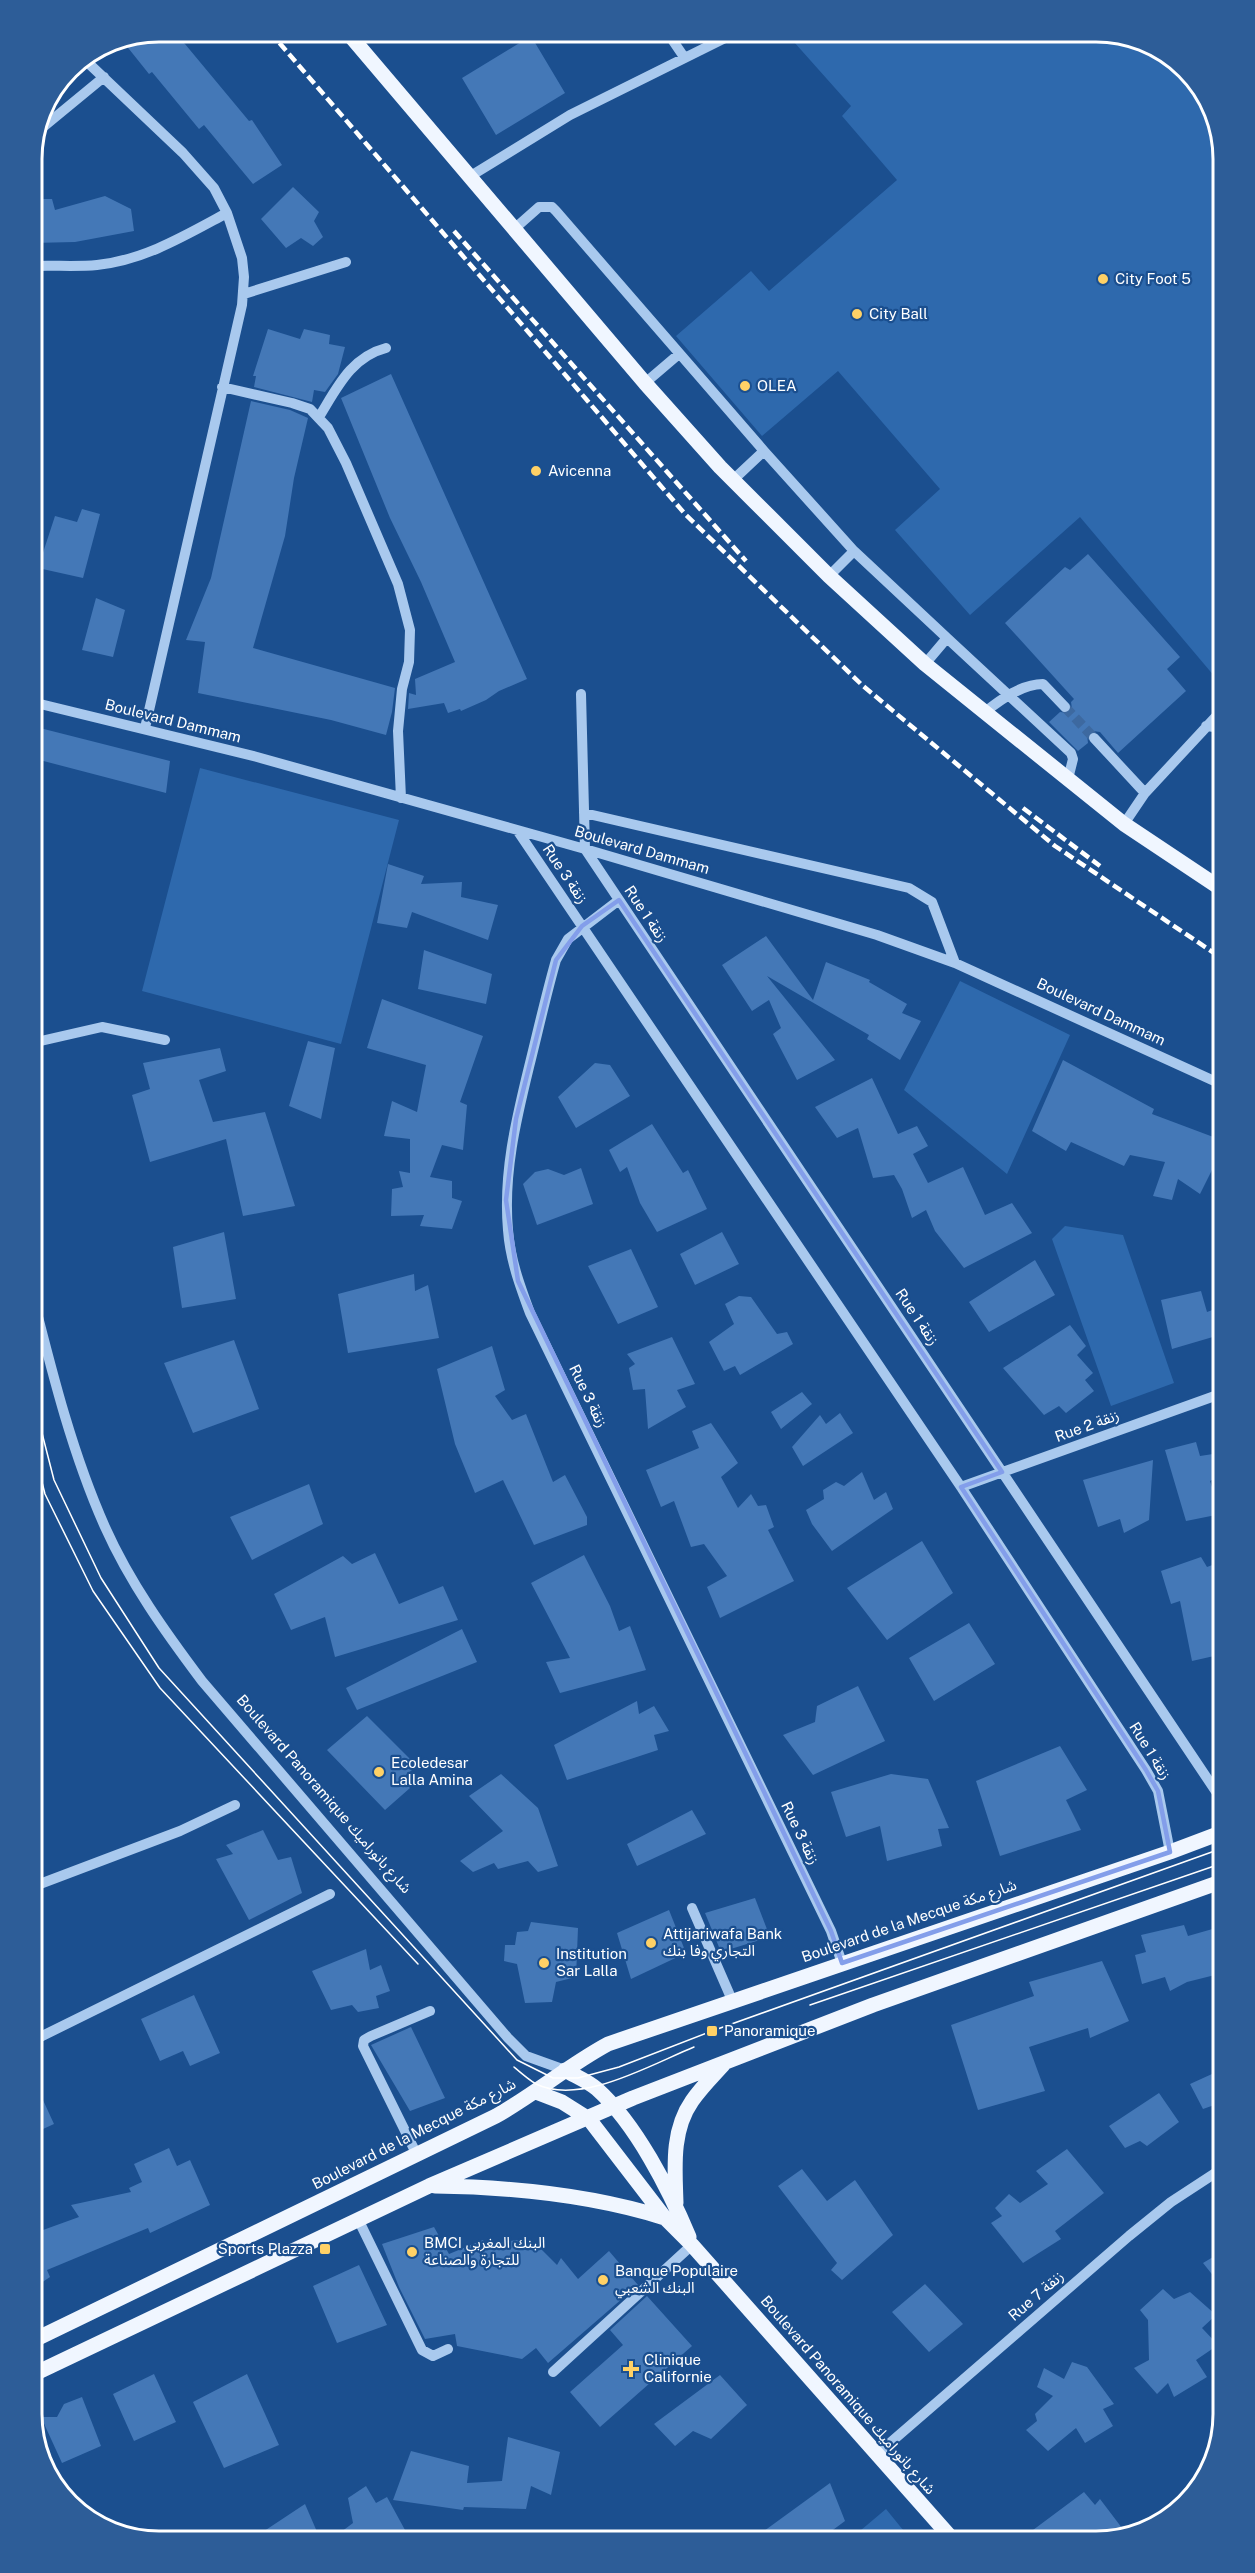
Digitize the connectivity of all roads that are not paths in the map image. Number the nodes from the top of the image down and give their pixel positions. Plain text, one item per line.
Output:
1 (355, 42) edge
2 (674, 42) edge
3 (716, 42) edge
4 (684, 57) junction
5 (90, 65) edge
6 (104, 77) junction
7 (47, 124) edge
8 (469, 177) junction
9 (227, 213) junction
10 (513, 230) junction
11 (346, 262) dead end
12 (42, 266) edge
13 (244, 294) junction
14 (386, 348) dead end
15 (679, 354) junction
16 (645, 383) junction
17 (222, 387) junction
18 (320, 417) junction
19 (764, 451) junction
20 (733, 480) junction
21 (854, 551) junction
22 (829, 576) junction
23 (947, 638) junction
24 (925, 664) junction
25 (581, 694) dead end
26 (1009, 696) junction
27 (42, 704) edge
28 (1065, 707) tunnel mouth
29 (985, 712) junction
30 (1213, 720) edge
31 (1206, 726) junction
32 (1213, 727) edge
33 (145, 728) junction
34 (1094, 738) tunnel mouth
35 (1068, 779) junction
36 (1145, 793) junction
37 (401, 798) junction
38 (584, 813) junction
39 (1124, 824) junction
40 (517, 830) junction
41 (585, 849) junction
42 (1213, 883) edge
43 (620, 900) junction
44 (582, 926) junction
45 (955, 963) junction
46 (42, 1040) edge
47 (165, 1040) dead end
48 (1213, 1080) edge
49 (42, 1329) edge
50 (1213, 1397) edge
51 (1002, 1472) junction
52 (961, 1487) junction
53 (1213, 1786) edge
54 (235, 1805) dead end
55 (1213, 1836) edge
56 (1170, 1852) junction
57 (42, 1883) edge
58 (1213, 1885) edge
59 (330, 1894) dead end
60 (692, 1908) dead end
61 (842, 1963) junction
62 (732, 2000) junction
63 (430, 2011) dead end
64 (42, 2037) edge
65 (724, 2062) junction
66 (565, 2070) junction
67 (536, 2092) junction
68 (615, 2106) junction
69 (589, 2119) junction
70 (417, 2155) junction
71 (1213, 2176) edge
72 (429, 2186) junction
73 (676, 2206) junction
74 (665, 2218) junction
75 (358, 2219) junction
76 (692, 2245) junction
77 (42, 2336) edge
78 (448, 2349) dead end
79 (42, 2371) edge
80 (553, 2372) dead end
81 (876, 2455) junction
82 (945, 2531) edge

1 - 8 main road
2 - 4 street
3 - 4 street
4 - 8 street
5 - 6 street
6 - 7 street
6 - 9 street
8 - 10 main road
9 - 12 street
9 - 13 street
10 - 15 street
10 - 16 main road
11 - 13 street
13 - 17 street
14 - 18 street
15 - 16 street
15 - 19 street
16 - 20 main road
17 - 18 street
17 - 33 street
18 - 37 street
19 - 20 street
19 - 21 street
20 - 22 main road
21 - 22 street
21 - 23 street
22 - 24 main road
23 - 24 street
23 - 26 street
24 - 29 main road
25 - 38 street
26 - 28 street
26 - 29 street
26 - 35 street
27 - 33 street, Boulevard Dammam
29 - 35 main road
30 - 31 street
31 - 32 street
31 - 36 street
33 - 37 street, Boulevard Dammam
34 - 36 street
35 - 39 main road
36 - 39 street
37 - 40 street, Boulevard Dammam
38 - 41 street
38 - 45 street
39 - 42 main road
40 - 41 street, Boulevard Dammam
40 - 44 street, Rue 3 زنقة
41 - 43 street, Rue 1 زنقة
41 - 45 street, Boulevard Dammam
43 - 44 street
43 - 51 street, Rue 1 زنقة
44 - 52 street, Rue 1 زنقة
44 - 61 street, Rue 3 زنقة
45 - 48 street, Boulevard Dammam
46 - 47 street
49 - 66 street, Boulevard Panoramique شارع بانوراميك
50 - 51 street, Rue 2 زنقة
51 - 52 street, Rue 2 زنقة
51 - 53 street, Rue 1 زنقة
52 - 56 street, Rue 1 زنقة
54 - 57 street
55 - 56 main road, Boulevard de la Mecque شارع مكة
56 - 61 main road, Boulevard de la Mecque شارع مكة
58 - 65 main road
59 - 64 street
60 - 62 street
61 - 62 main road, Boulevard de la Mecque شارع مكة
62 - 66 main road, Boulevard de la Mecque شارع مكة
63 - 70 street
65 - 68 main road
65 - 73 main road
66 - 67 main road, Boulevard de la Mecque شارع مكة
66 - 68 main road, Boulevard Panoramique شارع بانوراميك
67 - 69 main road, Boulevard Panoramique شارع بانوراميك
67 - 70 main road, Boulevard de la Mecque شارع مكة
68 - 69 main road
68 - 73 main road, Boulevard Panoramique شارع بانوراميك
69 - 72 main road
69 - 74 main road, Boulevard Panoramique شارع بانوراميك
70 - 77 main road, Boulevard de la Mecque شارع مكة
71 - 81 street, Rue 7 زنقة
72 - 74 main road
72 - 75 main road
73 - 76 main road, Boulevard Panoramique شارع بانوراميك
74 - 76 main road, Boulevard Panoramique شارع بانوراميك
75 - 78 street
75 - 79 main road
76 - 80 street
76 - 81 main road, Boulevard Panoramique شارع بانوراميك
81 - 82 main road, Boulevard Panoramique شارع بانوراميك

